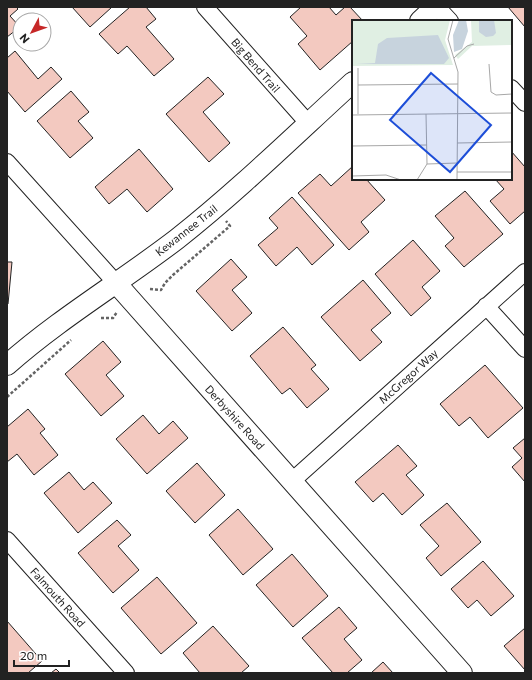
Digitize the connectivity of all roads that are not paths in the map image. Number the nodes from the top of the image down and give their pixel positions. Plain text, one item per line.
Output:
1 (205, 7) edge
2 (436, 7) edge
3 (421, 20) edge
4 (449, 20) edge
5 (352, 83) edge
6 (512, 89) edge
7 (525, 103) edge
8 (308, 124) junction
9 (7, 162) edge
10 (525, 272) edge
11 (116, 283) junction
12 (486, 306) junction
13 (525, 349) edge
14 (7, 365) edge
15 (292, 480) junction
16 (7, 540) edge
17 (126, 673) edge
18 (462, 673) edge

1 - 8 street, Big Bend Trail
2 - 3 street
2 - 4 street
5 - 8 street, Kewannee Trail
6 - 7 street
8 - 11 street, Kewannee Trail
9 - 11 street, Derbyshire Road
10 - 12 street, McGregor Way
11 - 14 street, Kewannee Trail
11 - 15 street, Derbyshire Road
12 - 13 street
12 - 15 street, McGregor Way
15 - 18 street, Derbyshire Road
16 - 17 street, Falmouth Road

